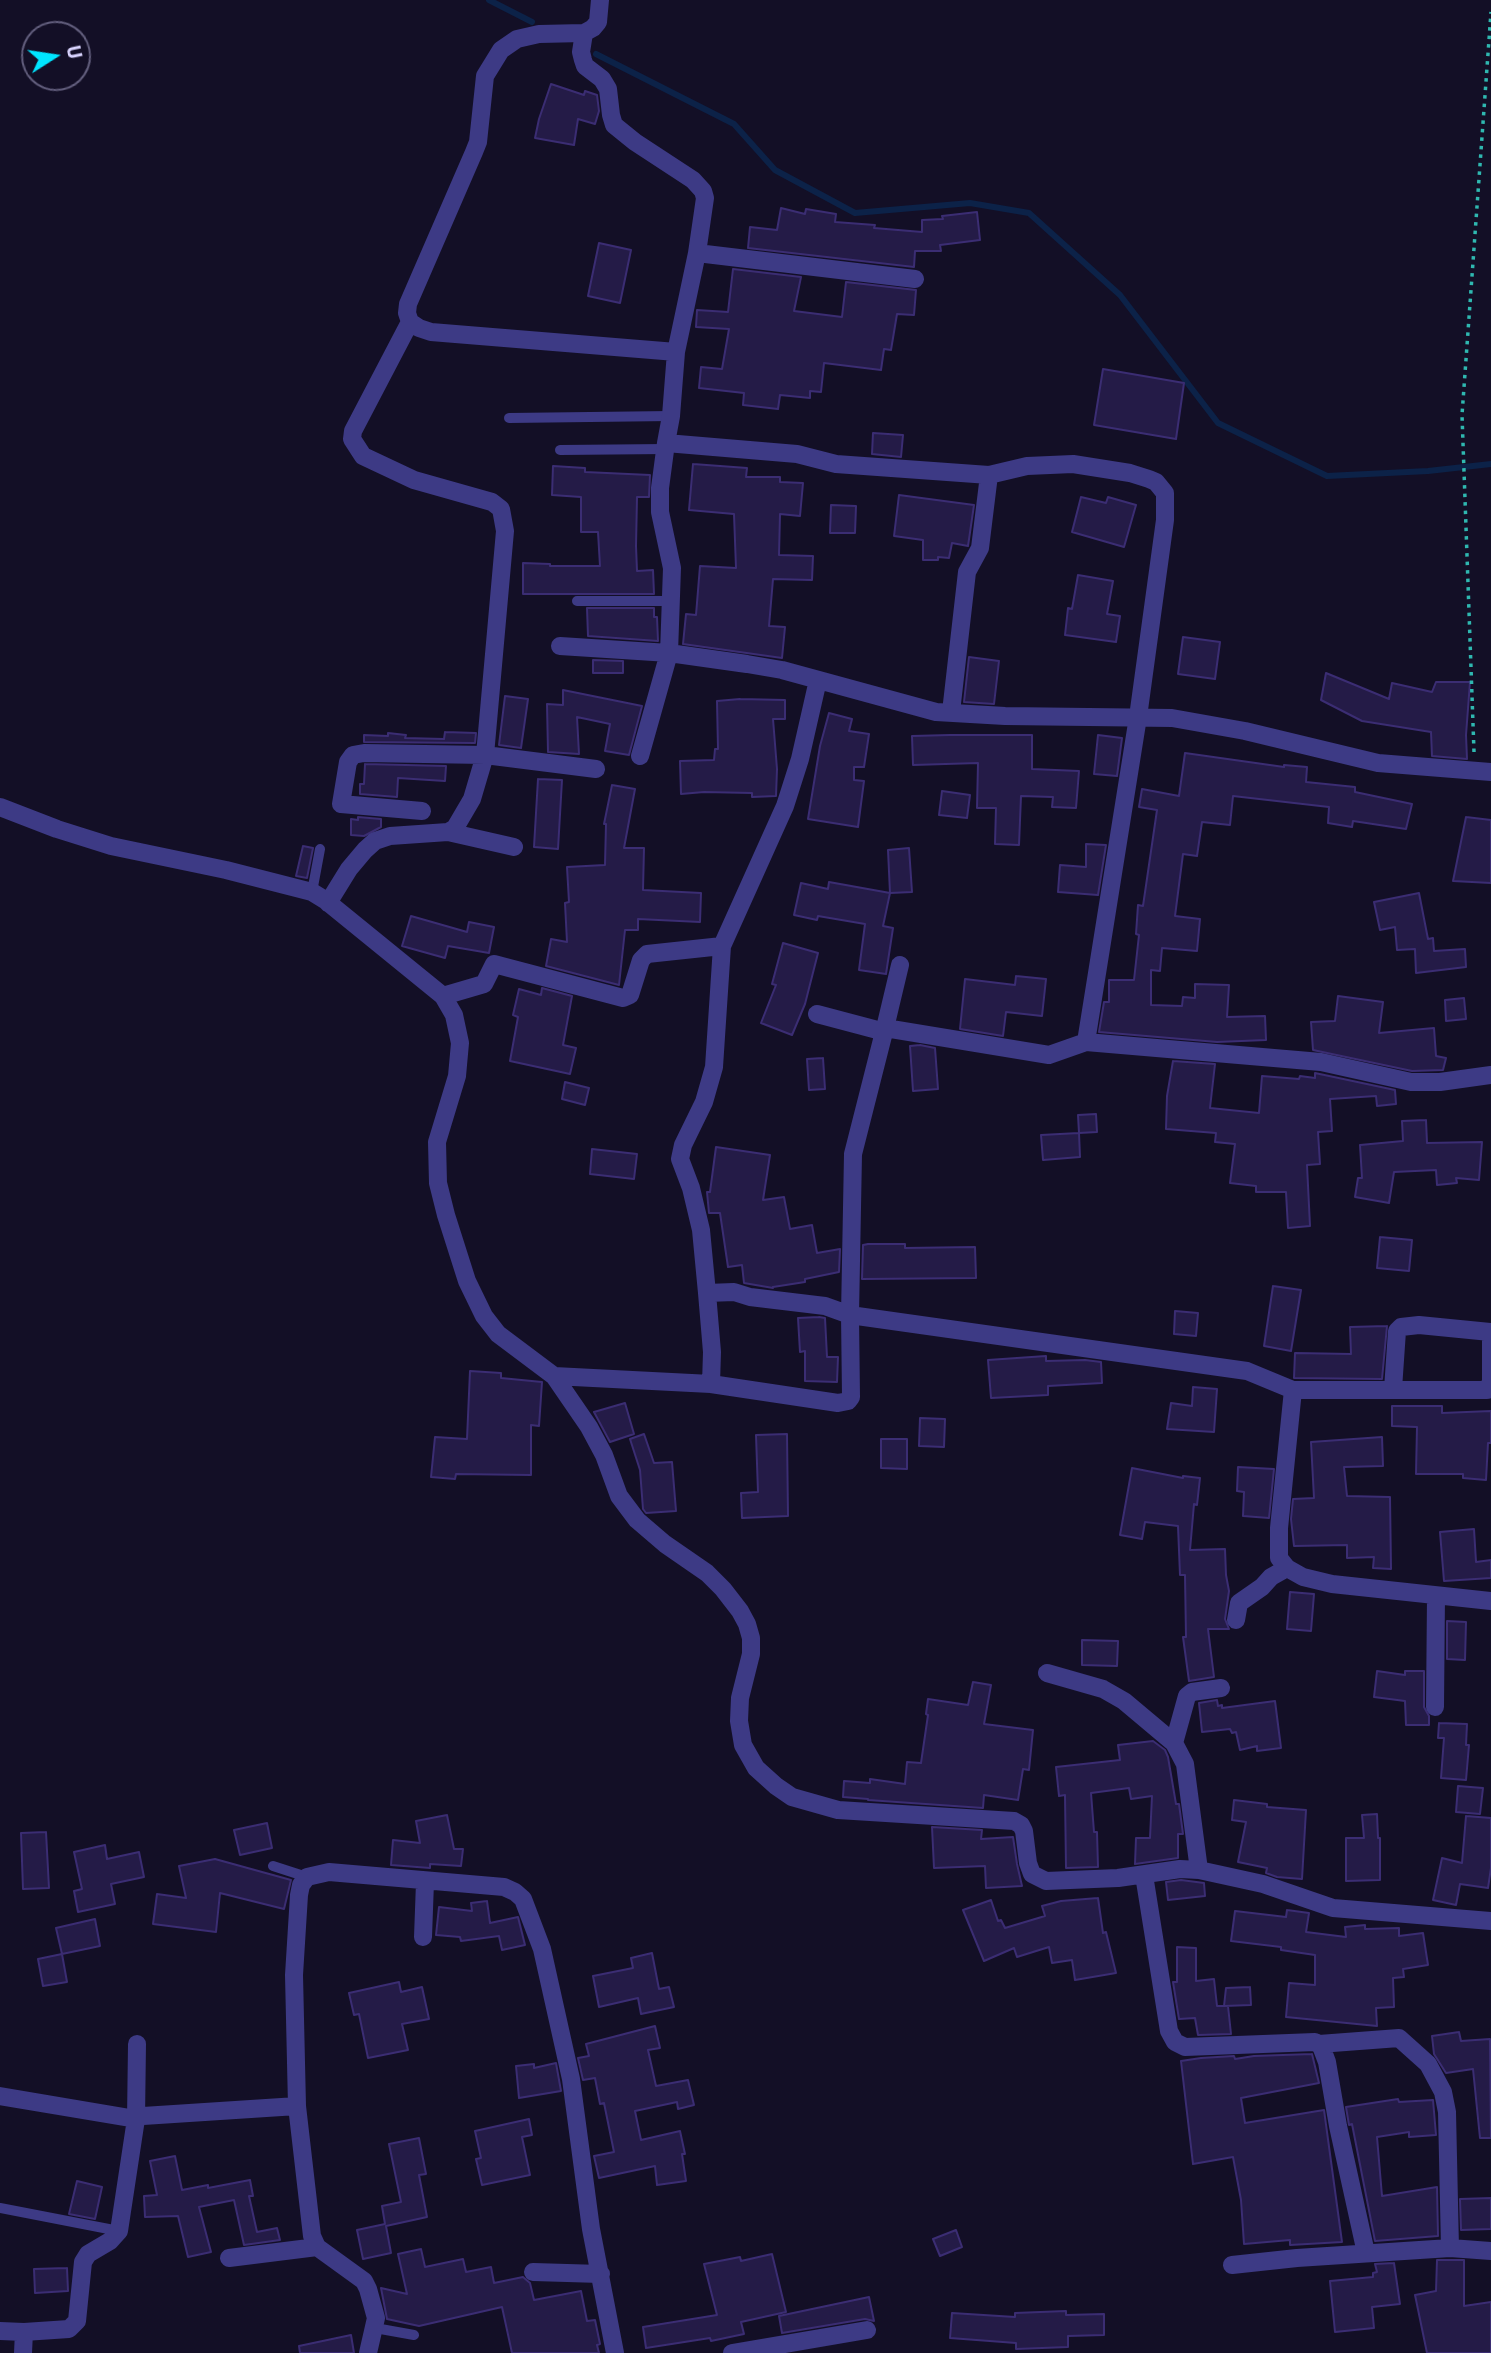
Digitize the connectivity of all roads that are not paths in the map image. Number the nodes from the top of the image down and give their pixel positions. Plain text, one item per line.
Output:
1 (600, 0) edge
2 (584, 33) junction
3 (697, 253) junction
4 (915, 279) dead end
5 (410, 322) junction
6 (676, 352) junction
7 (671, 416) junction
8 (509, 418) dead end
9 (666, 446) junction
10 (560, 450) dead end
11 (989, 475) junction
12 (577, 601) dead end
13 (672, 601) junction
14 (560, 646) dead end
15 (669, 653) junction
16 (818, 680) junction
17 (951, 712) junction
18 (1138, 717) junction
19 (485, 755) junction
20 (640, 756) dead end
21 (596, 769) dead end
22 (1483, 772) edge
23 (0, 807) edge
24 (422, 811) dead end
25 (448, 832) junction
26 (513, 847) dead end
27 (320, 849) dead end
28 (312, 892) junction
29 (328, 903) junction
30 (722, 946) junction
31 (900, 965) dead end
32 (443, 996) junction
33 (817, 1014) dead end
34 (885, 1030) junction
35 (1086, 1042) junction
36 (1491, 1075) edge
37 (708, 1293) junction
38 (850, 1315) junction
39 (1491, 1332) edge
40 (554, 1376) junction
41 (711, 1384) junction
42 (1394, 1389) junction
43 (1293, 1390) junction
44 (1287, 1569) junction
45 (1436, 1596) junction
46 (1491, 1601) edge
47 (1236, 1620) dead end
48 (1047, 1673) dead end
49 (1221, 1688) dead end
50 (1435, 1707) dead end
51 (1174, 1743) junction
52 (273, 1866) dead end
53 (1199, 1870) junction
54 (1144, 1875) junction
55 (307, 1877) junction
56 (425, 1882) junction
57 (1491, 1921) edge
58 (424, 1937) dead end
59 (137, 2044) dead end
60 (1319, 2044) junction
61 (0, 2096) edge
62 (297, 2106) junction
63 (136, 2119) junction
64 (0, 2208) edge
65 (119, 2231) junction
66 (317, 2247) junction
67 (1450, 2248) junction
68 (1491, 2251) edge
69 (1366, 2253) junction
70 (229, 2258) dead end
71 (1232, 2265) dead end
72 (533, 2272) dead end
73 (601, 2274) junction
74 (375, 2328) junction
75 (867, 2330) dead end
76 (0, 2331) edge
77 (24, 2332) junction
78 (414, 2335) dead end
79 (23, 2353) edge
80 (368, 2353) edge
81 (615, 2353) edge
82 (732, 2353) edge

1 - 2 street
2 - 3 street
2 - 5 street
3 - 4 street
3 - 6 street
5 - 6 street
5 - 19 street
6 - 7 street
7 - 8 lane
7 - 9 street
9 - 10 lane
9 - 11 street
9 - 13 street
11 - 17 street
11 - 18 street
12 - 13 lane
13 - 15 street
14 - 15 street
15 - 16 street
15 - 20 street
16 - 17 street
16 - 30 street
17 - 18 street
18 - 22 street
18 - 35 street
19 - 21 street
19 - 24 street
19 - 25 street
23 - 28 street
25 - 26 street
25 - 29 street
27 - 28 lane
28 - 29 street
29 - 32 street
30 - 32 street
30 - 37 street
31 - 34 street
32 - 40 street
33 - 34 street
34 - 35 street
34 - 38 street
35 - 36 street
37 - 38 street
37 - 41 street
38 - 41 street
38 - 43 street
39 - 42 street
39 - 42 street
40 - 41 street
40 - 54 street
42 - 43 street
43 - 44 street
44 - 45 street
44 - 47 street
45 - 46 street
45 - 50 street
48 - 51 street
49 - 51 street
51 - 53 street
52 - 55 lane
53 - 54 street
53 - 57 street
54 - 60 street
55 - 56 street
55 - 62 street
56 - 58 street
56 - 73 street
59 - 63 street
60 - 67 street
60 - 69 street
61 - 63 street
62 - 63 street
62 - 66 street
63 - 65 street
64 - 65 lane
65 - 77 street
66 - 70 street
66 - 74 street
67 - 68 street
67 - 69 street
69 - 71 street
72 - 73 street
73 - 81 street
74 - 78 lane
74 - 80 street
75 - 82 street
76 - 77 street
77 - 79 street

